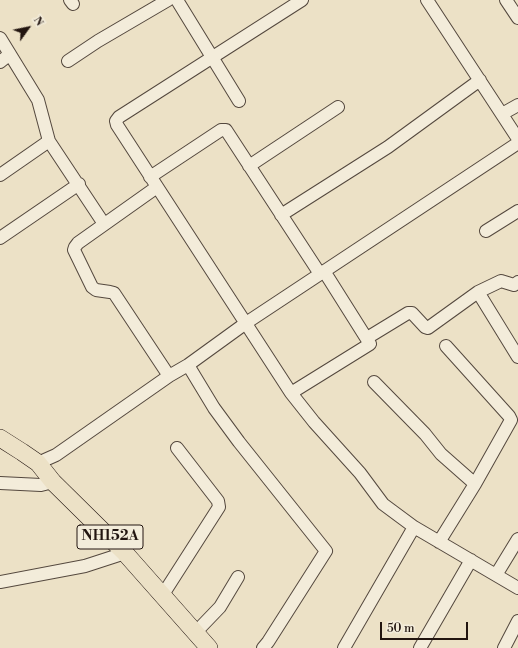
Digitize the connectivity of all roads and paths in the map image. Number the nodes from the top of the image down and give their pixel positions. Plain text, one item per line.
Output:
1 (168, 0) edge
2 (177, 0) edge
3 (302, 0) edge
4 (427, 0) edge
5 (506, 0) edge
6 (518, 18) edge
7 (0, 38) edge
8 (10, 54) junction
9 (212, 58) junction
10 (68, 61) dead end
11 (0, 62) edge
12 (480, 80) junction
13 (239, 101) dead end
14 (518, 105) edge
15 (338, 107) dead end
16 (502, 114) junction
17 (518, 138) edge
18 (50, 141) junction
19 (518, 143) edge
20 (249, 166) junction
21 (0, 175) edge
22 (154, 182) junction
23 (79, 184) junction
24 (518, 211) edge
25 (281, 215) junction
26 (104, 224) junction
27 (486, 231) dead end
28 (0, 238) edge
29 (322, 272) junction
30 (518, 282) edge
31 (478, 292) junction
32 (246, 323) junction
33 (367, 338) junction
34 (446, 346) dead end
35 (518, 357) edge
36 (188, 365) junction
37 (169, 376) junction
38 (374, 382) dead end
39 (291, 393) junction
40 (0, 438) edge
41 (177, 448) dead end
42 (38, 463) junction
43 (53, 482) junction
44 (0, 483) edge
45 (475, 484) junction
46 (414, 527) junction
47 (518, 539) edge
48 (439, 542) junction
49 (125, 553) junction
50 (471, 560) junction
51 (496, 575) junction
52 (238, 577) dead end
53 (0, 582) edge
54 (518, 588) edge
55 (162, 596) junction
56 (518, 621) edge
57 (195, 634) junction
58 (209, 648) edge
59 (263, 648) edge
60 (344, 648) edge
61 (420, 648) edge
62 (504, 648) edge

1 - 10 street
2 - 9 street
3 - 9 street
4 - 12 street
5 - 6 street
7 - 8 street
8 - 11 street
8 - 18 street
9 - 13 street
9 - 22 street
12 - 16 street
12 - 25 street
14 - 16 street
15 - 20 street
16 - 17 street
18 - 21 street
18 - 23 street
19 - 29 street
20 - 22 street
20 - 25 street
22 - 26 street
22 - 32 street
23 - 26 street
23 - 28 street
24 - 27 street
25 - 29 street
26 - 37 street
29 - 32 street
29 - 33 street
30 - 31 street
31 - 33 street
31 - 35 street
32 - 36 street
32 - 39 street
33 - 39 street
34 - 45 street
36 - 37 street
36 - 59 street
37 - 42 street
38 - 45 street
39 - 46 street
40 - 42 highway, NH152A
41 - 55 street
42 - 43 highway, NH152A
43 - 44 street
43 - 49 highway, NH152A
45 - 48 street
46 - 48 street
46 - 60 street
47 - 51 street
48 - 50 street
49 - 53 street
49 - 55 highway, NH152A
50 - 51 street
50 - 61 street
51 - 54 street
52 - 57 street
55 - 57 highway, NH152A
56 - 62 street
57 - 58 highway, NH152A

